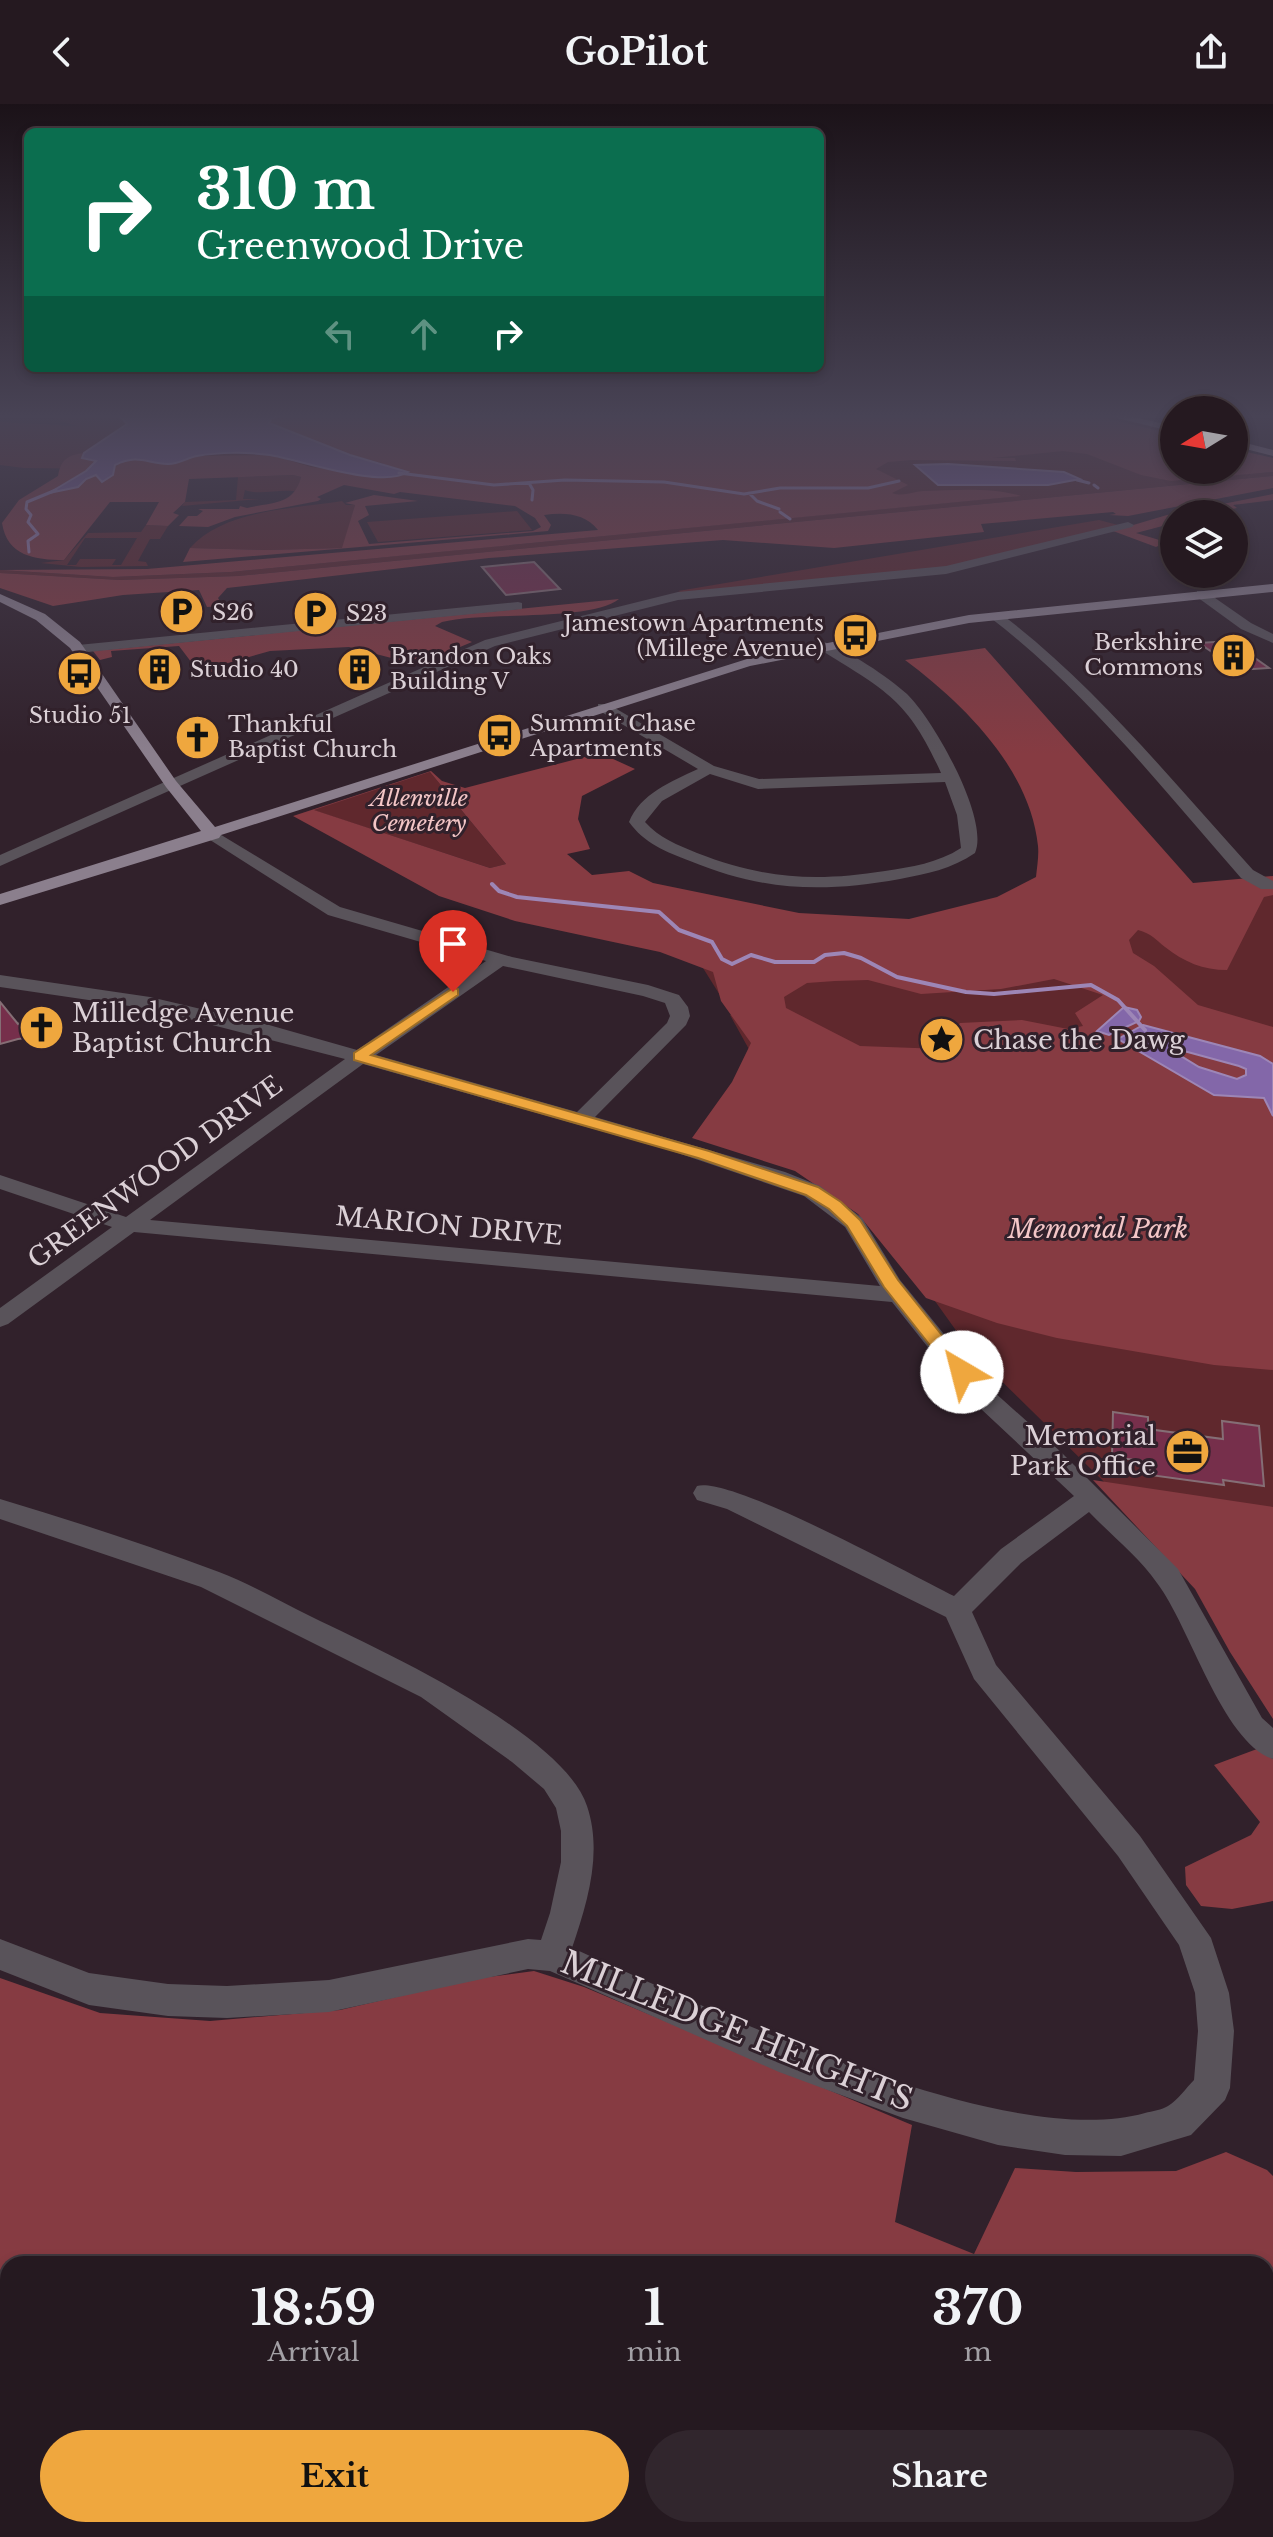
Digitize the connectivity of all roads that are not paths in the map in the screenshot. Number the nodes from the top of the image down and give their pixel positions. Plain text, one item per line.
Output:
1 (1122, 527) edge
2 (931, 557) dead end
3 (916, 559) dead end
4 (963, 567) junction
5 (913, 574) junction
6 (1273, 588) edge
7 (1201, 594) junction
8 (0, 598) edge
9 (518, 606) dead end
10 (996, 616) junction
11 (1273, 639) edge
12 (824, 646) junction
13 (78, 649) junction
14 (603, 707) junction
15 (709, 769) junction
16 (950, 777) junction
17 (171, 784) junction
18 (213, 835) junction
19 (0, 861) edge
20 (1267, 885) dead end
21 (0, 900) edge
22 (500, 960) junction
23 (0, 981) edge
24 (360, 1057) junction
25 (580, 1120) junction
26 (0, 1182) edge
27 (129, 1225) junction
28 (900, 1295) junction
29 (0, 1319) edge
30 (706, 1493) dead end
31 (1090, 1498) junction
32 (0, 1509) edge
33 (957, 1610) junction
34 (1273, 1746) edge
35 (0, 1954) edge
36 (552, 1956) junction

1 - 4 street
2 - 4 street
3 - 5 street
4 - 5 street
5 - 17 street
6 - 7 main road
7 - 10 main road
7 - 11 street
8 - 13 main road
9 - 13 street
10 - 12 main road
10 - 20 street
12 - 14 main road
12 - 16 street
13 - 17 main road
14 - 15 street
14 - 18 main road
15 - 16 street
15 - 16 street
17 - 18 main road
17 - 19 street
18 - 21 main road
18 - 22 street
22 - 24 street, GREENWOOD DRIVE
22 - 25 street
23 - 24 street
24 - 25 street
24 - 27 street, GREENWOOD DRIVE
25 - 28 street
26 - 27 street, MARION DRIVE
27 - 28 street, MARION DRIVE
27 - 29 street, GREENWOOD DRIVE
28 - 31 street
30 - 33 street
31 - 33 street
31 - 34 street
32 - 36 street
33 - 36 street, MILLEDGE HEIGHTS
35 - 36 street, MILLEDGE HEIGHTS

